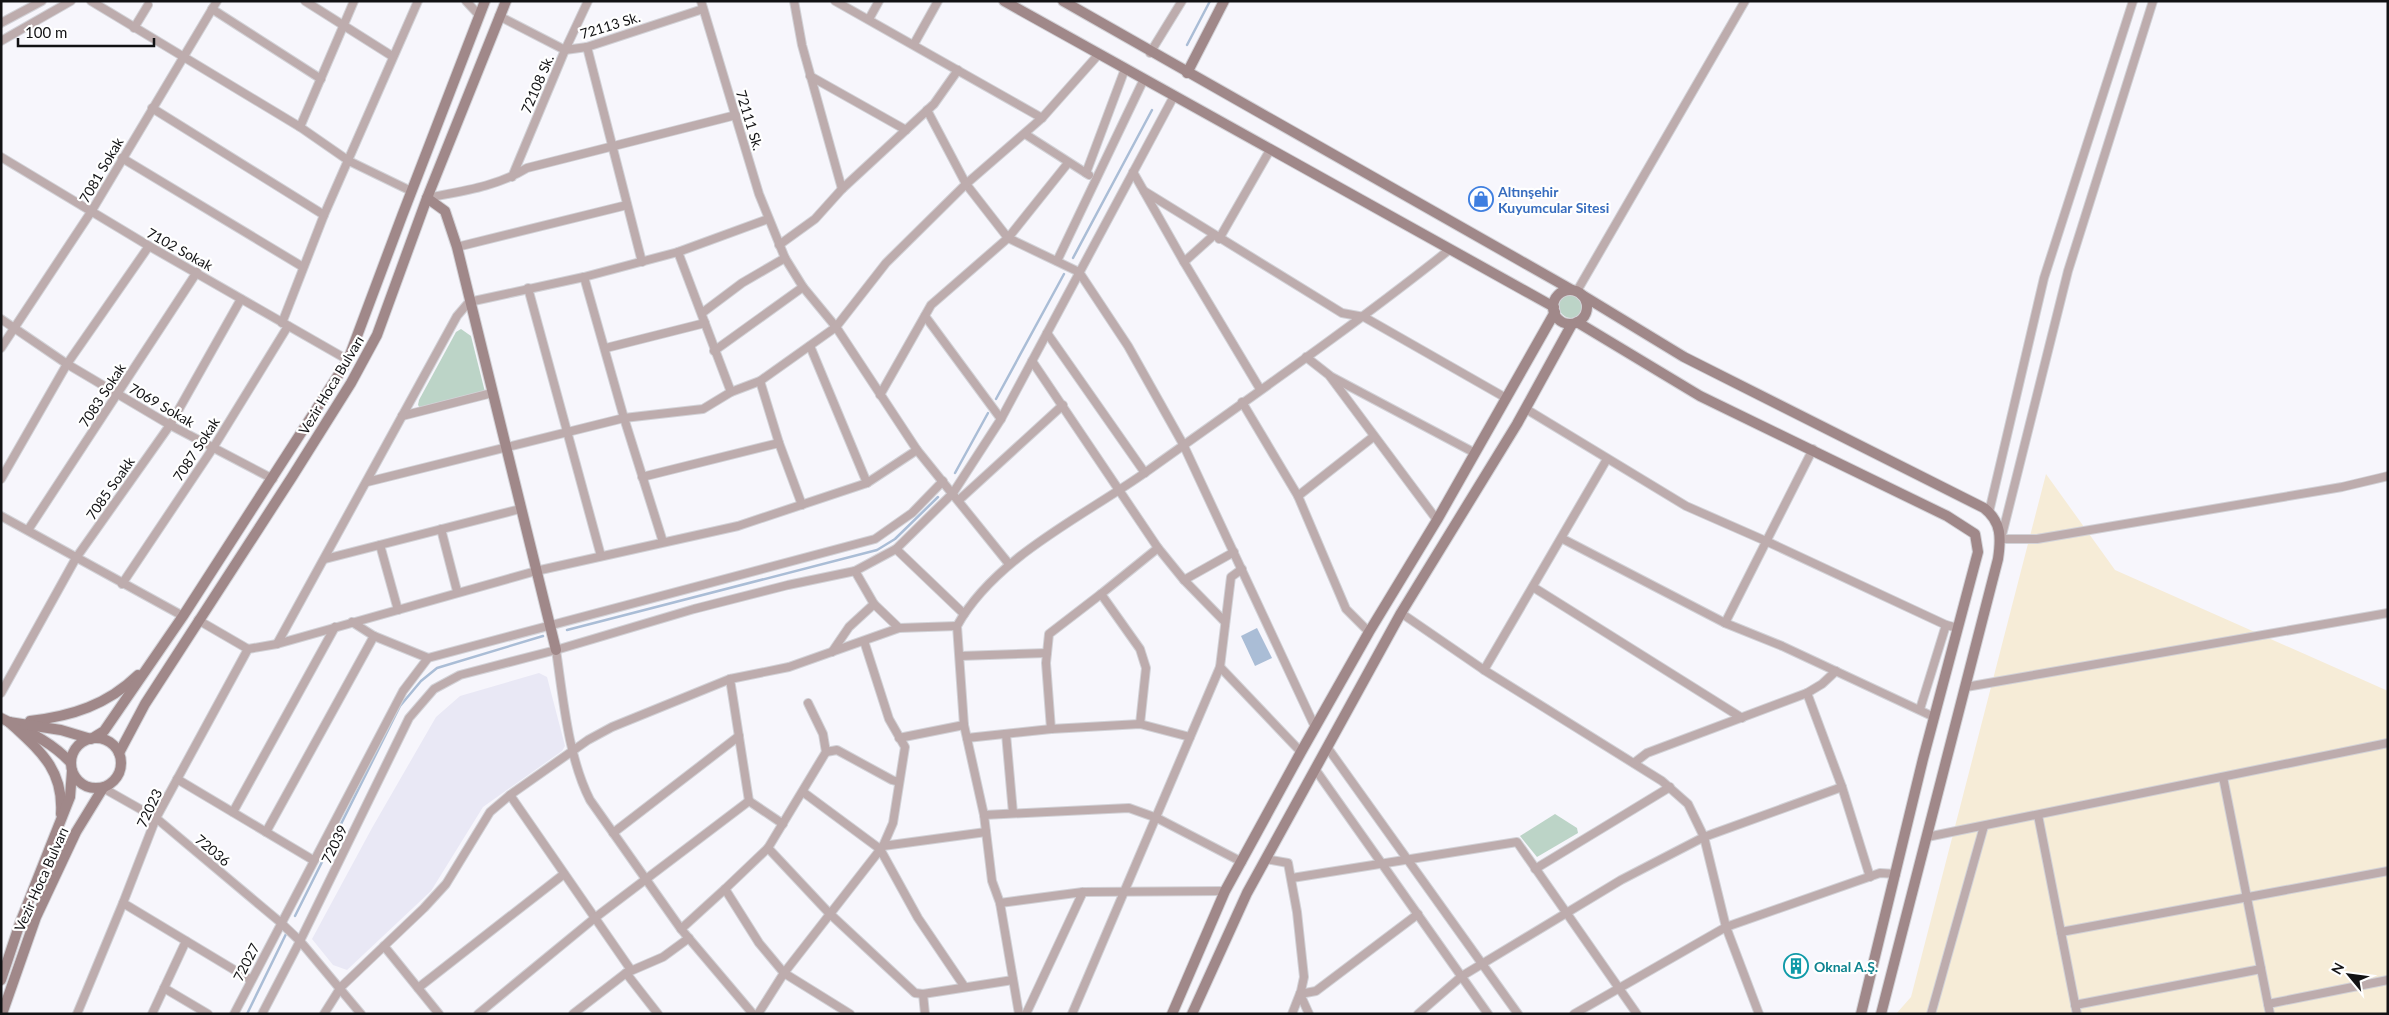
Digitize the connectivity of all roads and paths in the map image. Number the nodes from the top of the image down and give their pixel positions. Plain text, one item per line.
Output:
1 (42, 1) edge
2 (71, 1) edge
3 (91, 1) edge
4 (217, 1) edge
5 (305, 1) edge
6 (354, 1) edge
7 (418, 1) edge
8 (466, 1) edge
9 (485, 1) edge
10 (506, 1) edge
11 (588, 1) edge
12 (794, 1) edge
13 (835, 1) edge
14 (879, 1) edge
15 (938, 1) edge
16 (1004, 1) edge
17 (1063, 1) edge
18 (1182, 1) edge
19 (1224, 1) edge
20 (1745, 1) edge
21 (2133, 1) edge
22 (2153, 1) edge
23 (148, 5) dead end
24 (702, 5) edge
25 (212, 9) junction
26 (479, 15) junction
27 (499, 16) junction
28 (869, 19) junction
29 (1, 23) edge
30 (343, 26) junction
31 (134, 28) junction
32 (1, 41) edge
33 (914, 44) junction
34 (588, 47) junction
35 (565, 50) junction
36 (1150, 52) junction
37 (1098, 55) junction
38 (392, 56) junction
39 (182, 57) junction
40 (1125, 69) junction
41 (958, 70) junction
42 (1187, 73) junction
43 (810, 76) junction
44 (321, 79) junction
45 (1144, 79) junction
46 (1174, 96) junction
47 (152, 108) junction
48 (928, 110) junction
49 (736, 115) junction
50 (1042, 118) junction
51 (300, 127) junction
52 (906, 130) junction
53 (1025, 134) junction
54 (613, 147) junction
55 (1270, 150) junction
56 (1, 157) edge
57 (122, 158) junction
58 (349, 161) junction
59 (1068, 163) junction
60 (1133, 172) junction
61 (1086, 173) junction
62 (512, 177) junction
63 (1096, 179) junction
64 (966, 184) junction
65 (842, 188) junction
66 (411, 191) junction
67 (1144, 191) junction
68 (427, 198) junction
69 (627, 205) junction
70 (91, 212) junction
71 (324, 215) junction
72 (768, 219) junction
73 (1216, 237) junction
74 (1008, 238) junction
75 (779, 245) junction
76 (149, 246) junction
77 (457, 246) junction
78 (1449, 250) junction
79 (678, 252) junction
80 (785, 258) junction
81 (1057, 261) junction
82 (642, 262) junction
83 (1184, 262) junction
84 (303, 267) junction
85 (197, 272) junction
86 (1079, 272) junction
87 (584, 277) junction
88 (803, 287) junction
89 (528, 288) junction
90 (1577, 292) junction
91 (1535, 297) junction
92 (241, 299) junction
93 (469, 302) junction
94 (1554, 310) junction
95 (702, 313) junction
96 (925, 316) junction
97 (1364, 317) junction
98 (1, 319) edge
99 (705, 323) junction
100 (1574, 323) junction
101 (285, 325) junction
102 (14, 326) junction
103 (836, 327) junction
104 (1546, 327) junction
105 (1591, 331) junction
106 (1047, 334) junction
107 (1564, 339) junction
108 (810, 346) junction
109 (1, 348) edge
110 (606, 348) junction
111 (714, 351) junction
112 (1306, 357) junction
113 (348, 360) junction
114 (1032, 361) junction
115 (68, 364) junction
116 (1329, 375) junction
117 (760, 381) junction
118 (1260, 389) junction
119 (731, 392) junction
120 (492, 393) junction
121 (118, 394) junction
122 (880, 395) junction
123 (1506, 398) junction
124 (1242, 402) junction
125 (1063, 405) junction
126 (1526, 409) junction
127 (402, 416) junction
128 (624, 418) junction
129 (1001, 419) junction
130 (170, 425) junction
131 (567, 434) junction
132 (1373, 436) junction
133 (778, 443) junction
134 (1183, 444) junction
135 (506, 447) junction
136 (213, 448) junction
137 (1813, 449) junction
138 (917, 450) junction
139 (1475, 453) junction
140 (1608, 459) junction
141 (1145, 472) junction
142 (2388, 476) edge
143 (642, 477) junction
144 (1, 479) edge
145 (273, 479) junction
146 (943, 480) junction
147 (367, 482) junction
148 (867, 483) junction
149 (1119, 489) junction
150 (953, 493) junction
151 (1298, 496) junction
152 (959, 500) junction
153 (802, 505) junction
154 (520, 509) junction
155 (1989, 512) junction
156 (1, 516) edge
157 (1437, 520) junction
158 (441, 529) junction
159 (28, 530) junction
160 (1562, 538) junction
161 (2001, 539) junction
162 (663, 542) junction
163 (1768, 542) junction
164 (380, 545) junction
165 (1158, 548) junction
166 (896, 549) junction
167 (1234, 552) junction
168 (601, 556) junction
169 (76, 558) junction
170 (325, 559) junction
171 (1009, 564) junction
172 (1242, 569) junction
173 (536, 571) junction
174 (855, 572) junction
175 (1184, 580) junction
176 (122, 584) junction
177 (1533, 587) junction
178 (457, 592) dead end
179 (1101, 594) junction
180 (874, 604) junction
181 (398, 610) junction
182 (1401, 613) junction
183 (2388, 613) edge
184 (964, 614) junction
185 (183, 616) junction
186 (198, 620) junction
187 (352, 622) junction
188 (1225, 622) junction
189 (1725, 623) junction
190 (549, 624) junction
191 (957, 626) junction
192 (1946, 626) junction
193 (336, 627) junction
194 (899, 628) junction
195 (1958, 628) junction
196 (1369, 632) junction
197 (374, 636) junction
198 (864, 641) junction
199 (277, 644) junction
200 (248, 649) junction
201 (556, 650) junction
202 (832, 652) junction
203 (1047, 653) junction
204 (960, 656) junction
205 (428, 658) junction
206 (152, 663) junction
207 (1220, 667) junction
208 (1484, 670) junction
209 (1836, 671) junction
210 (730, 679) junction
211 (1966, 687) junction
212 (1807, 692) junction
213 (1, 693) edge
214 (808, 703) dead end
215 (1920, 710) junction
216 (1934, 717) junction
217 (1742, 718) junction
218 (5, 720) edge
219 (1140, 724) junction
220 (964, 725) junction
221 (1316, 727) junction
222 (1051, 728) junction
223 (1006, 734) junction
224 (740, 736) junction
225 (1190, 737) junction
226 (899, 738) junction
227 (967, 738) junction
228 (91, 739) junction
229 (2388, 743) edge
230 (1327, 747) junction
231 (574, 750) junction
232 (826, 752) junction
233 (1301, 752) junction
234 (119, 753) junction
235 (1634, 763) junction
236 (72, 767) junction
237 (1315, 769) junction
238 (2223, 777) junction
239 (177, 779) junction
240 (899, 782) junction
241 (1670, 787) junction
242 (1842, 787) junction
243 (102, 788) junction
244 (803, 792) junction
245 (510, 795) junction
246 (749, 800) junction
247 (233, 812) junction
248 (1013, 813) junction
249 (2038, 814) junction
250 (984, 815) junction
251 (156, 818) junction
252 (1157, 818) junction
253 (783, 824) junction
254 (1984, 826) junction
255 (60, 827) junction
256 (266, 832) junction
257 (986, 832) junction
258 (613, 833) junction
259 (1704, 837) junction
260 (1928, 837) junction
261 (768, 848) junction
262 (882, 848) junction
263 (1266, 859) junction
264 (313, 860) junction
265 (1408, 860) junction
266 (1242, 862) junction
267 (1383, 864) junction
268 (1535, 868) junction
269 (2388, 871) edge
270 (564, 874) junction
271 (1896, 874) junction
272 (1870, 877) junction
273 (1292, 878) junction
274 (646, 880) junction
275 (725, 890) junction
276 (1225, 891) junction
277 (1083, 892) junction
278 (1124, 892) junction
279 (2247, 896) junction
280 (1000, 903) junction
281 (124, 904) junction
282 (830, 913) junction
283 (1418, 914) junction
284 (1567, 914) junction
285 (596, 917) junction
286 (280, 922) junction
287 (1726, 927) junction
288 (682, 929) junction
289 (2061, 932) junction
290 (689, 938) junction
291 (186, 941) junction
292 (300, 941) junction
293 (384, 946) junction
294 (1482, 964) junction
295 (2261, 969) junction
296 (629, 972) junction
297 (784, 973) junction
298 (1462, 976) junction
299 (1, 980) edge
300 (252, 980) junction
301 (1013, 980) junction
302 (2388, 980) edge
303 (964, 986) junction
304 (341, 987) junction
305 (164, 988) junction
306 (418, 988) junction
307 (1619, 988) junction
308 (922, 994) junction
309 (1300, 994) junction
310 (2268, 1004) junction
311 (2075, 1005) junction
312 (2, 1014) edge
313 (77, 1014) edge
314 (152, 1014) edge
315 (208, 1014) edge
316 (234, 1014) edge
317 (262, 1014) edge
318 (324, 1014) edge
319 (361, 1014) edge
320 (439, 1014) edge
321 (478, 1014) edge
322 (573, 1014) edge
323 (658, 1014) edge
324 (753, 1014) edge
325 (758, 1014) edge
326 (850, 1014) edge
327 (925, 1014) edge
328 (1019, 1014) edge
329 (1026, 1014) edge
330 (1072, 1014) edge
331 (1172, 1014) edge
332 (1192, 1014) edge
333 (1292, 1014) edge
334 (1309, 1014) edge
335 (1418, 1014) edge
336 (1488, 1014) edge
337 (1518, 1014) edge
338 (1574, 1014) edge
339 (1637, 1014) edge
340 (1759, 1014) edge
341 (1861, 1014) edge
342 (1881, 1014) edge
343 (1931, 1014) edge
344 (2077, 1014) edge
345 (2270, 1014) edge

1 - 29 street
2 - 32 street
3 - 31 street
4 - 25 street, 7081 Sokak
5 - 30 street
6 - 30 street
7 - 38 street, 7087 Sokak
8 - 26 street
9 - 26 main road, Vezir Hoca Bulvarı
10 - 27 main road, Vezir Hoca Bulvarı
11 - 35 street, 72108 Sk.
12 - 43 street
13 - 28 street
14 - 28 street
15 - 33 street
16 - 37 main road
17 - 36 main road
18 - 36 street
19 - 42 main road
20 - 90 street
21 - 155 street
22 - 161 street
23 - 31 street
24 - 34 street, 72113 Sk.
24 - 49 street, 72111 Sk.
25 - 39 street, 7081 Sokak
25 - 44 street
26 - 66 main road, Vezir Hoca Bulvarı
27 - 35 street, 72113 Sk.
27 - 68 main road, Vezir Hoca Bulvarı
28 - 33 street
30 - 38 street
30 - 44 street
31 - 39 street
33 - 41 street
34 - 35 street, 72113 Sk.
34 - 54 street
35 - 62 street, 72108 Sk.
36 - 42 main road
37 - 40 main road
37 - 50 street
38 - 58 street, 7087 Sokak
39 - 47 street, 7081 Sokak
39 - 51 street
40 - 45 main road
40 - 61 street
41 - 48 street
41 - 50 street
42 - 90 main road
43 - 52 street
43 - 65 street
44 - 51 street
45 - 46 main road
45 - 63 street
46 - 55 main road
46 - 60 street, 72039
47 - 57 street, 7081 Sokak
47 - 71 street
48 - 52 street
48 - 64 street
49 - 54 street
49 - 72 street, 72111 Sk.
50 - 53 street
51 - 58 street
52 - 65 street
53 - 59 street
53 - 64 street
54 - 62 street
54 - 69 street
55 - 73 street
55 - 78 main road
56 - 70 street, 7102 Sokak
57 - 70 street, 7081 Sokak
57 - 84 street
58 - 66 street
58 - 71 street, 7087 Sokak
59 - 61 street
59 - 74 street
60 - 67 street
60 - 86 street, 72039
61 - 63 street
62 - 68 street
63 - 81 street
64 - 74 street
64 - 103 street
65 - 75 street
66 - 113 main road, Vezir Hoca Bulvarı
67 - 73 street
67 - 83 street
68 - 77 main road
68 - 186 main road, Vezir Hoca Bulvarı
69 - 77 street
69 - 82 street
70 - 76 street, 7102 Sokak
70 - 102 street, 7081 Sokak
71 - 84 street, 7087 Sokak
72 - 75 street, 72111 Sk.
72 - 79 street
73 - 83 street
73 - 97 street
74 - 81 street
74 - 96 street
75 - 80 street, 72111 Sk.
76 - 85 street, 7102 Sokak
76 - 115 street
77 - 93 main road
78 - 91 main road
78 - 97 street
79 - 82 street
79 - 95 street
80 - 88 street, 72111 Sk.
80 - 95 street
81 - 86 street
82 - 87 street
83 - 118 street
84 - 101 street, 7087 Sokak
85 - 92 street, 7102 Sokak
85 - 121 street, 7083 Sokak
86 - 106 street, 72039
86 - 134 street
87 - 89 street
87 - 110 street
88 - 103 street, 72111 Sk.
88 - 111 street
89 - 93 street
89 - 131 street
90 - 94 main road
90 - 100 main road
90 - 155 main road
91 - 94 main road
91 - 104 main road
92 - 101 street, 7102 Sokak
92 - 130 street, 7085 Soakk
93 - 120 main road
93 - 127 street
94 - 100 main road
94 - 104 main road
95 - 99 street
96 - 122 street
96 - 129 street
97 - 112 street
97 - 123 street
98 - 102 street, 7069 Sokak
99 - 110 street
99 - 111 street
100 - 105 main road
100 - 107 main road
101 - 113 street, 7102 Sokak
101 - 136 street, 7087 Sokak
102 - 109 street, 7081 Sokak
102 - 115 street, 7069 Sokak
103 - 108 street
103 - 122 street, 72111 Sk.
104 - 123 main road
105 - 107 main road
105 - 137 main road
106 - 114 street, 72039
106 - 141 street
107 - 126 main road
108 - 117 street
108 - 148 street
110 - 128 street
111 - 119 street
112 - 116 street
112 - 118 street
113 - 145 main road, Vezir Hoca Bulvarı
114 - 125 street
114 - 129 street, 72039
115 - 121 street, 7069 Sokak
115 - 144 street
116 - 132 street
116 - 139 street
117 - 119 street
117 - 133 street
118 - 124 street
119 - 128 street
120 - 127 street
120 - 135 main road
121 - 130 street, 7069 Sokak
121 - 159 street, 7083 Sokak
122 - 138 street, 72111 Sk.
123 - 139 main road
124 - 134 street
124 - 151 street
125 - 149 street
125 - 152 street
126 - 140 street
126 - 182 main road
127 - 147 street
128 - 131 street
128 - 143 street
129 - 150 street, 72039
130 - 136 street, 7069 Sokak
130 - 169 street, 7085 Soakk
131 - 135 street
131 - 168 street
132 - 151 street
132 - 157 street
133 - 143 street
133 - 153 street
134 - 141 street
134 - 167 street
135 - 147 street
135 - 154 main road
136 - 145 street, 7069 Sokak
136 - 176 street, 7087 Sokak
137 - 163 street
137 - 195 main road
138 - 146 street, 72111 Sk.
138 - 148 street
139 - 157 main road
140 - 160 street
140 - 163 street
141 - 149 street
142 - 161 street
143 - 162 street
145 - 185 main road, Vezir Hoca Bulvarı
146 - 150 street, 72111 Sk.
146 - 190 street
147 - 170 street
148 - 153 street
149 - 165 street
149 - 171 street
150 - 152 street, 72111 Sk.
150 - 166 street, 72039
151 - 196 street
152 - 171 street, 72111 Sk.
153 - 162 street
154 - 158 street
154 - 173 main road
155 - 161 main road
156 - 159 street
157 - 196 main road
158 - 164 street
158 - 178 street
159 - 169 street
160 - 177 street
160 - 189 street
161 - 211 main road
162 - 168 street
163 - 189 street
163 - 192 street
164 - 170 street
164 - 181 street
165 - 175 street
165 - 179 street
166 - 174 street, 72039
166 - 184 street
167 - 172 street
167 - 175 street
168 - 173 street
169 - 176 street
169 - 213 street, 7085 Soakk
170 - 199 street
171 - 184 street
172 - 188 street
172 - 221 street
173 - 181 street
173 - 190 main road
174 - 180 street
174 - 201 street, 72039
175 - 188 street
176 - 185 street
177 - 208 street
177 - 217 street
179 - 203 street
179 - 219 street
180 - 194 street
180 - 202 street
181 - 187 street
182 - 208 street
182 - 230 main road
183 - 211 street
184 - 191 street
185 - 206 main road, Vezir Hoca Bulvarı
186 - 200 street
186 - 234 main road, Vezir Hoca Bulvarı
187 - 193 street
187 - 197 street
188 - 207 street
189 - 209 street
190 - 201 main road
190 - 205 street
191 - 194 street
191 - 204 street
192 - 195 street
192 - 215 street
193 - 199 street
193 - 247 street
194 - 198 street
195 - 216 main road
196 - 221 main road
197 - 205 street
197 - 256 street
198 - 202 street
198 - 226 street
199 - 200 street
200 - 239 street, 72023
201 - 231 street
201 - 292 street, 72039
202 - 210 street
203 - 204 street
203 - 222 street
204 - 220 street
205 - 264 street, 72027
206 - 218 main road
206 - 228 main road, Vezir Hoca Bulvarı
207 - 225 street
207 - 233 street
208 - 235 street
209 - 212 street
209 - 215 street
210 - 224 street
210 - 231 street
211 - 260 main road
212 - 217 street
212 - 242 street
214 - 232 street
215 - 216 street
216 - 271 main road
217 - 235 street
218 - 228 main road
218 - 236 main road
218 - 255 main road
219 - 222 street
219 - 225 street
220 - 226 street
220 - 227 street
221 - 233 main road
222 - 223 street
223 - 227 street
223 - 248 street
224 - 246 street
224 - 258 street
225 - 252 street
226 - 240 street
227 - 250 street
228 - 234 main road
228 - 236 main road
229 - 238 street
230 - 237 main road
230 - 265 street
231 - 245 street
231 - 258 street
232 - 240 street
232 - 244 street
233 - 266 main road
234 - 243 main road
235 - 241 street
236 - 243 main road
236 - 255 main road, Vezir Hoca Bulvarı
237 - 263 main road
237 - 267 street
238 - 249 street
238 - 279 street
239 - 247 street
239 - 251 street, 72023
240 - 262 street
241 - 259 street
241 - 268 street
242 - 259 street
242 - 272 street
243 - 251 street, 72036
243 - 312 main road, Vezir Hoca Bulvarı
244 - 253 street
244 - 262 street
245 - 270 street
245 - 293 street
246 - 253 street
246 - 274 street
247 - 256 street
248 - 250 street
248 - 252 street
249 - 254 street
249 - 289 street
250 - 257 street
251 - 281 street, 72023
251 - 286 street, 72036
252 - 266 street
252 - 278 street
253 - 261 street
254 - 260 street
254 - 343 street
255 - 299 main road, Vezir Hoca Bulvarı
256 - 264 street
257 - 262 street
257 - 280 street
258 - 274 street
259 - 284 street
259 - 287 street
260 - 342 main road
261 - 275 street
261 - 282 street
262 - 282 street
262 - 303 street
263 - 273 street
263 - 332 main road
264 - 286 street, 72027
265 - 267 street
265 - 268 street
265 - 294 street
266 - 276 main road
267 - 273 street
267 - 283 street
268 - 284 street
269 - 279 street
270 - 285 street
270 - 306 street
271 - 272 street
271 - 341 main road
272 - 287 street
273 - 309 street
274 - 285 street
274 - 288 street
275 - 288 street
275 - 297 street
276 - 278 street
276 - 331 main road
277 - 278 street
277 - 280 street
277 - 329 street
278 - 330 street
279 - 289 street
279 - 295 street
280 - 301 street
281 - 291 street
281 - 313 street, 72023
282 - 297 street
282 - 308 street
283 - 298 street
283 - 309 street
284 - 294 street
284 - 307 street
285 - 296 street
285 - 321 street
286 - 292 street, 72036
286 - 300 street, 72027
287 - 307 street
287 - 340 street
288 - 290 street
289 - 311 street
290 - 296 street
290 - 324 street
291 - 300 street
291 - 305 street
292 - 304 street, 72036
292 - 317 street, 72039
293 - 304 street
293 - 306 street
294 - 298 street
294 - 337 street
295 - 310 street
295 - 311 street
296 - 322 street
296 - 323 street
297 - 325 street
297 - 326 street
298 - 335 street
298 - 336 street
300 - 316 street, 72027
301 - 303 street
301 - 328 street
302 - 310 street
303 - 308 street
304 - 318 street
304 - 319 street, 72036
305 - 314 street
305 - 315 street
306 - 320 street
307 - 338 street
307 - 339 street
308 - 327 street
309 - 333 street
309 - 334 street
310 - 345 street
311 - 344 street

